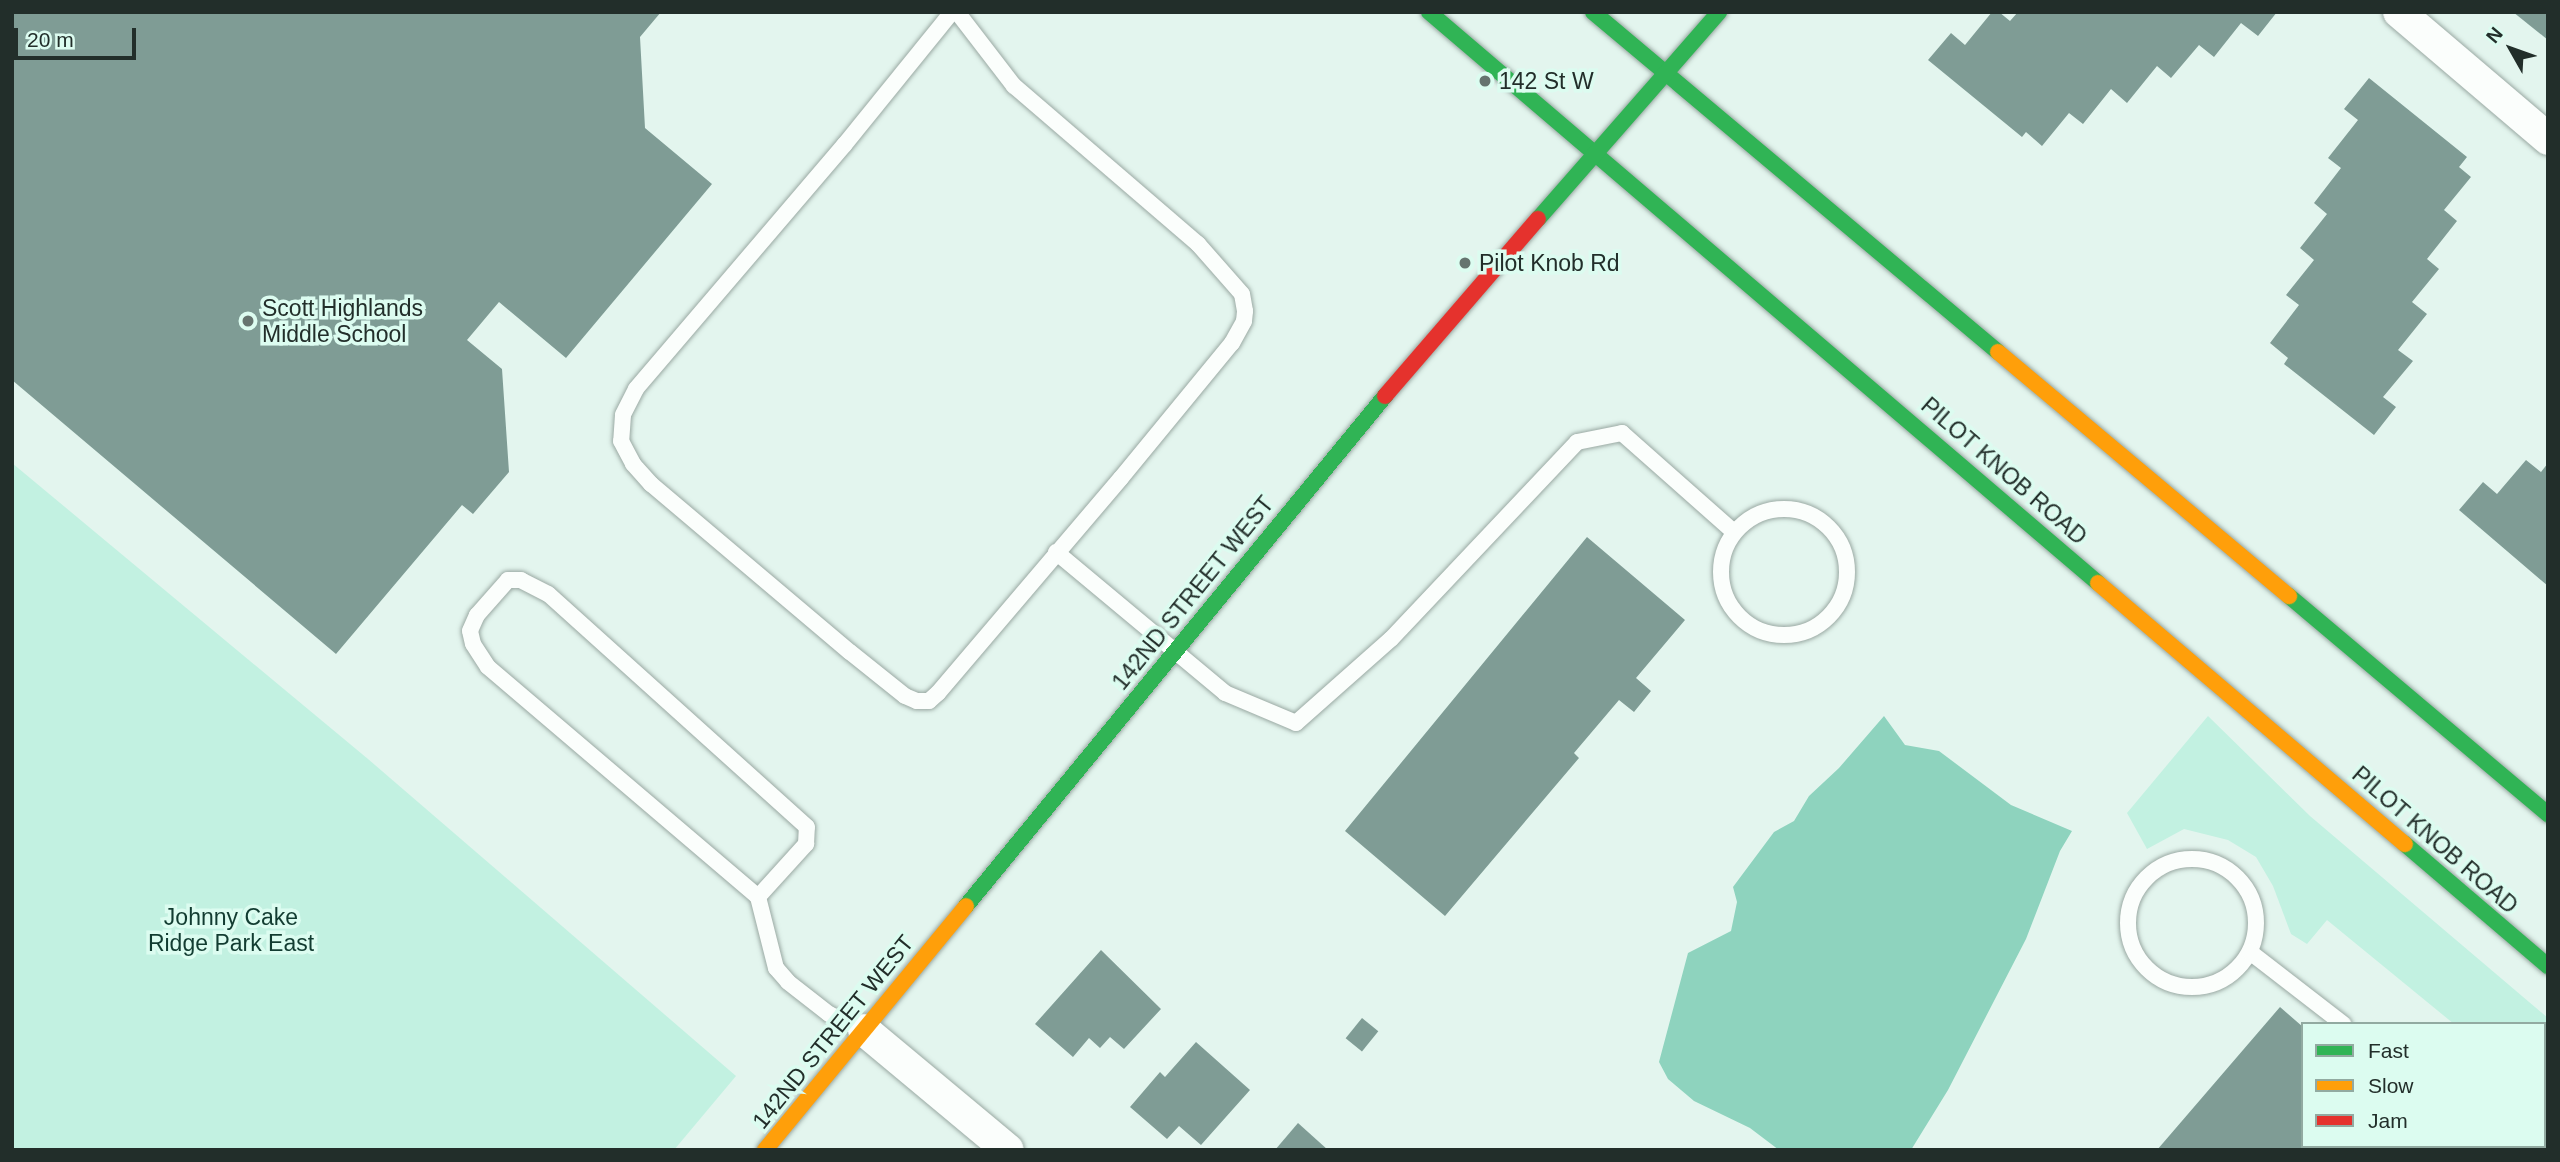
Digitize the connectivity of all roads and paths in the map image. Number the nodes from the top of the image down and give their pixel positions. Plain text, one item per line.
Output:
1 (954, 12) edge
2 (1429, 12) edge
3 (1593, 12) edge
4 (1719, 12) edge
5 (2399, 12) edge
6 (1664, 73) junction
7 (2548, 139) edge
8 (1595, 152) junction
9 (1734, 532) junction
10 (1056, 552) junction
11 (1174, 652) junction
12 (2548, 814) edge
13 (758, 897) junction
14 (2250, 952) junction
15 (2548, 966) edge
16 (2340, 1022) edge
17 (864, 1030) junction
18 (765, 1150) edge
19 (1008, 1150) edge

1 - 10 lane
1 - 10 lane
2 - 8 main road, PILOT KNOB ROAD
3 - 6 main road
4 - 6 main road, 142ND STREET WEST
5 - 7 street
6 - 8 main road, 142ND STREET WEST
6 - 12 main road
8 - 11 main road, 142ND STREET WEST
8 - 15 main road, PILOT KNOB ROAD
9 - 9 lane
9 - 11 lane
10 - 11 lane
11 - 17 main road, 142ND STREET WEST
13 - 13 lane
13 - 17 lane
14 - 14 lane
14 - 16 lane
17 - 18 main road, 142ND STREET WEST
17 - 19 street

